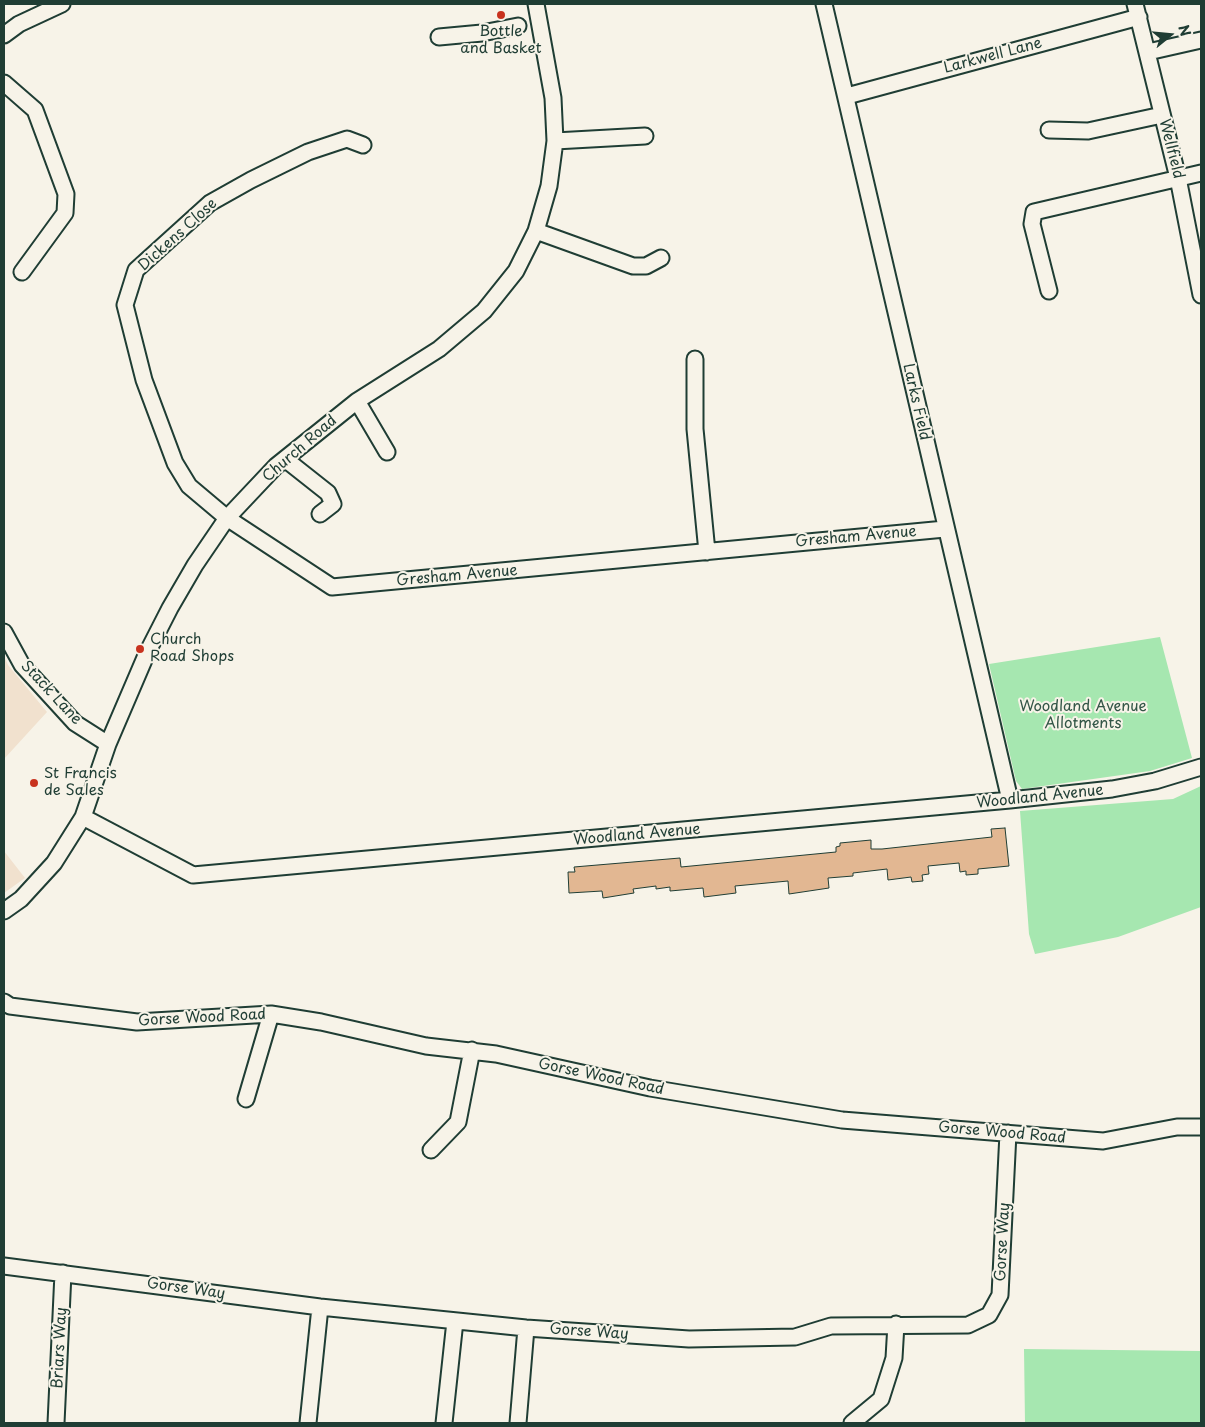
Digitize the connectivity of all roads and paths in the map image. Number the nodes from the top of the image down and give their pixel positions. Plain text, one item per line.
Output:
1 (32, 4) edge
2 (62, 4) edge
3 (536, 4) edge
4 (824, 4) edge
5 (1137, 10) edge
6 (18, 24) junction
7 (518, 26) dead end
8 (4, 34) edge
9 (439, 37) dead end
10 (1201, 40) edge
11 (1148, 52) junction
12 (4, 83) edge
13 (847, 96) junction
14 (1162, 115) junction
15 (1049, 130) dead end
16 (645, 136) dead end
17 (556, 141) junction
18 (362, 145) dead end
19 (1201, 173) edge
20 (1178, 178) junction
21 (536, 231) junction
22 (661, 258) dead end
23 (22, 272) dead end
24 (1199, 272) edge
25 (1049, 291) dead end
26 (1201, 295) edge
27 (695, 359) dead end
28 (357, 401) junction
29 (387, 452) dead end
30 (285, 458) junction
31 (320, 514) dead end
32 (227, 518) junction
33 (945, 529) junction
34 (707, 552) junction
35 (4, 635) edge
36 (108, 744) junction
37 (1201, 767) edge
38 (1010, 800) junction
39 (83, 817) junction
40 (4, 911) edge
41 (4, 1002) edge
42 (271, 1014) junction
43 (472, 1050) junction
44 (246, 1099) dead end
45 (1201, 1126) edge
46 (1008, 1133) junction
47 (432, 1150) dead end
48 (4, 1266) edge
49 (63, 1273) junction
50 (320, 1307) junction
51 (455, 1321) junction
52 (896, 1324) junction
53 (526, 1328) junction
54 (56, 1423) edge
55 (308, 1423) edge
56 (444, 1423) edge
57 (518, 1423) edge
58 (852, 1423) edge

1 - 6 street
2 - 6 street
3 - 17 street, Church Road
4 - 13 street, Larks Field
5 - 11 street, Wellfield
5 - 13 street, Larkwell Lane
6 - 8 street
7 - 9 street
10 - 11 street
11 - 14 street, Wellfield
12 - 23 street
13 - 33 street, Larks Field
14 - 15 street
14 - 20 street, Wellfield
16 - 17 street
17 - 21 street, Church Road
18 - 32 street, Dickens Close
19 - 20 street
20 - 24 street, Wellfield
20 - 25 street
21 - 22 street
21 - 28 street, Church Road
24 - 26 street, Wellfield
27 - 34 street
28 - 29 street
28 - 30 street, Church Road
30 - 31 street
30 - 32 street, Church Road
32 - 34 street, Gresham Avenue
32 - 36 street, Church Road
33 - 34 street, Gresham Avenue
33 - 38 street, Larks Field
35 - 36 street, Stack Lane
36 - 39 street, Church Road
37 - 38 street, Woodland Avenue
38 - 39 street, Woodland Avenue
39 - 40 street, Church Road
41 - 42 street, Gorse Wood Road
42 - 43 street, Gorse Wood Road
42 - 44 street
43 - 46 street, Gorse Wood Road
43 - 47 street
45 - 46 street, Gorse Wood Road
46 - 52 street, Gorse Way
48 - 49 street, Gorse Way
49 - 50 street, Gorse Way
49 - 54 street, Briars Way
50 - 51 street, Gorse Way
50 - 55 street
51 - 53 street, Gorse Way
51 - 56 street
52 - 53 street, Gorse Way
52 - 58 street
53 - 57 street

